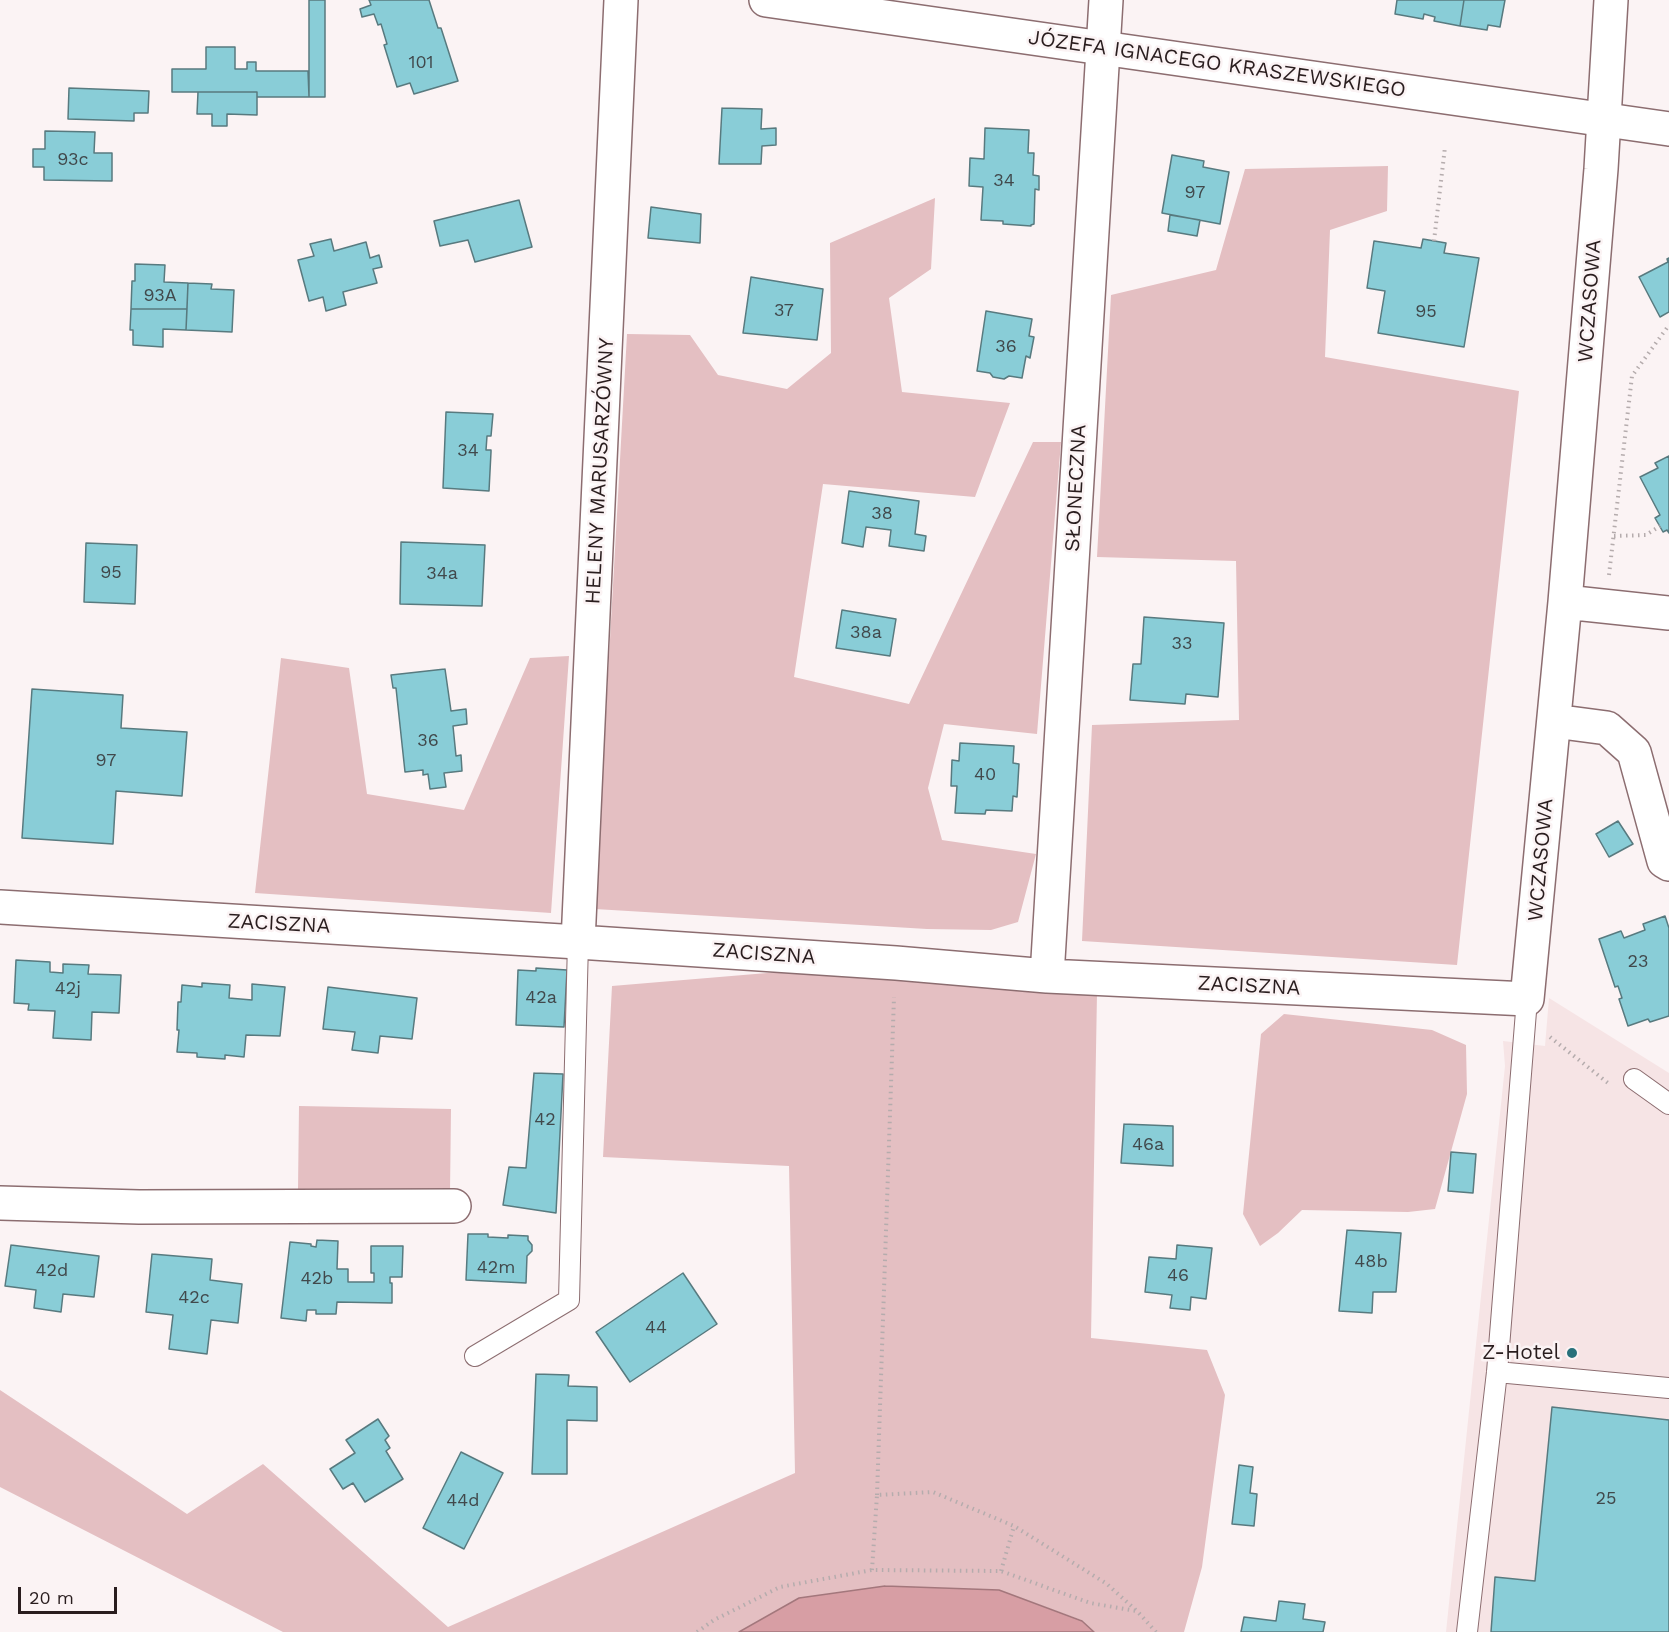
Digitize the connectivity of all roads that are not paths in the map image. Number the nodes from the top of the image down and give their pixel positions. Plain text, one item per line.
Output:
1 (621, 0) edge
2 (766, 0) edge
3 (1106, 0) edge
4 (1611, 0) edge
5 (1103, 48) junction
6 (1604, 119) junction
7 (1669, 129) edge
8 (1585, 603) junction
9 (1669, 613) edge
10 (1563, 722) junction
11 (1669, 864) edge
12 (0, 907) edge
13 (578, 942) junction
14 (1047, 976) junction
15 (1526, 1015) junction
16 (1634, 1079) dead end
17 (1669, 1104) edge
18 (0, 1203) edge
19 (454, 1206) dead end
20 (475, 1356) dead end
21 (1497, 1372) junction
22 (1669, 1388) edge
23 (1467, 1632) edge

1 - 13 street, HELENY MARUSARZÓWNY
2 - 5 street, JÓZEFA IGNACEGO KRASZEWSKIEGO
3 - 5 street, SŁONECZNA
4 - 6 street, WCZASOWA
5 - 6 street, JÓZEFA IGNACEGO KRASZEWSKIEGO
5 - 14 street, SŁONECZNA
6 - 7 street, JÓZEFA IGNACEGO KRASZEWSKIEGO
6 - 8 street, WCZASOWA
8 - 9 street
8 - 10 street, WCZASOWA
10 - 11 street
10 - 15 street, WCZASOWA
12 - 13 street, ZACISZNA
13 - 14 street, ZACISZNA
13 - 20 lane
14 - 15 street, ZACISZNA
15 - 21 lane
16 - 17 lane
18 - 19 street
21 - 22 lane
21 - 23 lane

